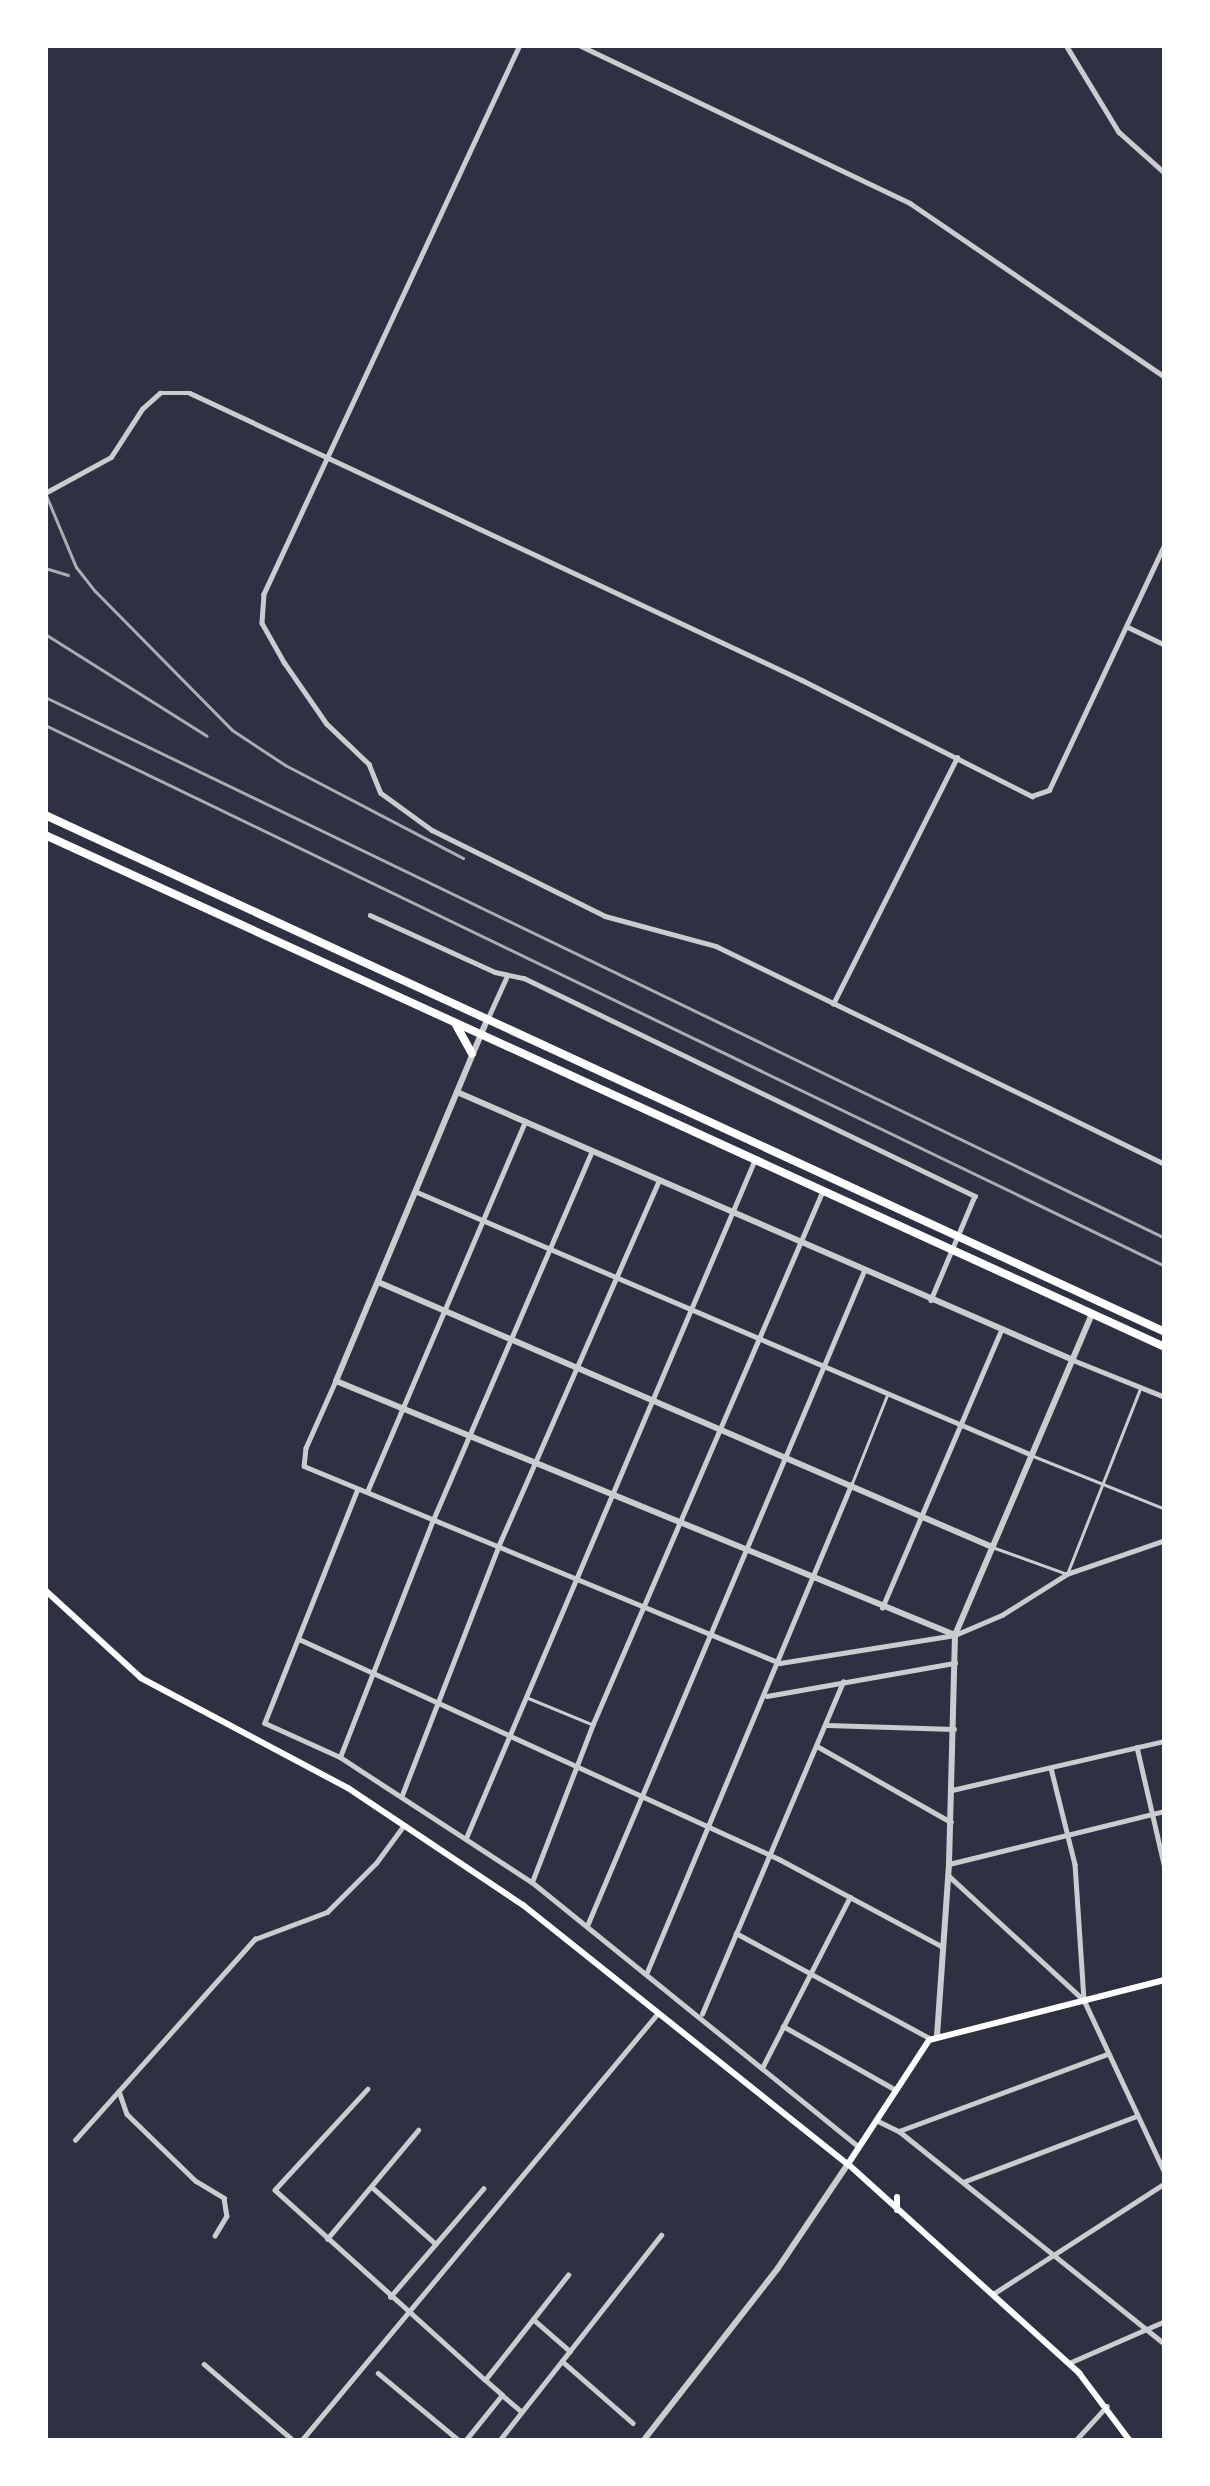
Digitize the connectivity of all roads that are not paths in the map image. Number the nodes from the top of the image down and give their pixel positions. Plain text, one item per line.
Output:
1 (520, 45) edge
2 (579, 45) edge
3 (1066, 45) edge
4 (1165, 173) edge
5 (1165, 377) edge
6 (327, 458) junction
7 (45, 493) edge
8 (1165, 543) edge
9 (1128, 627) junction
10 (1165, 645) edge
11 (957, 757) junction
12 (45, 815) edge
13 (45, 835) edge
14 (370, 915) dead end
15 (507, 974) junction
16 (833, 1004) junction
17 (487, 1020) junction
18 (454, 1022) junction
19 (481, 1034) junction
20 (472, 1054) junction
21 (457, 1092) junction
22 (524, 1121) junction
23 (592, 1151) junction
24 (755, 1160) junction
25 (1165, 1164) edge
26 (659, 1180) junction
27 (823, 1190) junction
28 (417, 1192) junction
29 (733, 1213) junction
30 (484, 1221) junction
31 (958, 1236) junction
32 (799, 1242) junction
33 (550, 1250) junction
34 (952, 1250) junction
35 (864, 1271) junction
36 (616, 1278) junction
37 (379, 1282) junction
38 (931, 1300) junction
39 (690, 1309) junction
40 (446, 1311) junction
41 (1092, 1314) junction
42 (1001, 1331) junction
43 (1165, 1332) edge
44 (758, 1338) junction
45 (511, 1340) junction
46 (1165, 1347) edge
47 (1072, 1360) junction
48 (822, 1366) junction
49 (578, 1367) junction
50 (335, 1381) junction
51 (1141, 1387) junction
52 (888, 1394) junction
53 (1165, 1397) edge
54 (654, 1399) junction
55 (404, 1410) junction
56 (961, 1425) junction
57 (720, 1428) junction
58 (468, 1436) junction
59 (784, 1455) junction
60 (1032, 1455) junction
61 (533, 1464) junction
62 (1101, 1480) junction
63 (852, 1483) junction
64 (358, 1489) junction
65 (367, 1493) junction
66 (612, 1496) junction
67 (1165, 1509) edge
68 (922, 1516) junction
69 (433, 1520) junction
70 (679, 1524) junction
71 (1165, 1540) edge
72 (498, 1547) junction
73 (992, 1547) junction
74 (744, 1551) junction
75 (1066, 1574) junction
76 (578, 1580) junction
77 (813, 1580) junction
78 (45, 1590) edge
79 (644, 1607) junction
80 (882, 1609) junction
81 (710, 1634) junction
82 (955, 1635) junction
83 (298, 1638) junction
84 (780, 1663) junction
85 (955, 1663) junction
86 (374, 1672) junction
87 (843, 1682) junction
88 (767, 1696) junction
89 (526, 1697) junction
90 (440, 1701) junction
91 (593, 1724) junction
92 (826, 1725) junction
93 (954, 1729) junction
94 (511, 1735) junction
95 (1165, 1741) edge
96 (817, 1746) junction
97 (1137, 1747) junction
98 (340, 1757) junction
99 (578, 1765) junction
100 (1051, 1768) junction
101 (952, 1790) junction
102 (644, 1795) junction
103 (402, 1796) junction
104 (1165, 1811) edge
105 (1153, 1814) junction
106 (951, 1822) junction
107 (404, 1825) junction
108 (709, 1826) junction
109 (1069, 1834) junction
110 (466, 1838) junction
111 (770, 1855) junction
112 (950, 1864) junction
113 (1165, 1868) edge
114 (949, 1876) junction
115 (532, 1882) junction
116 (850, 1897) junction
117 (586, 1926) junction
118 (736, 1933) junction
119 (944, 1947) junction
120 (809, 1971) junction
121 (647, 1972) junction
122 (1165, 1980) edge
123 (1084, 2000) junction
124 (658, 2013) junction
125 (702, 2015) junction
126 (783, 2026) junction
127 (934, 2038) junction
128 (1107, 2054) junction
129 (762, 2068) junction
130 (368, 2089) dead end
131 (896, 2090) junction
132 (119, 2091) junction
133 (1137, 2116) junction
134 (876, 2120) junction
135 (418, 2130) dead end
136 (899, 2132) junction
137 (75, 2140) dead end
138 (858, 2146) junction
139 (857, 2161) dead end
140 (848, 2164) junction
141 (1165, 2174) edge
142 (961, 2182) junction
143 (1165, 2183) edge
144 (371, 2186) junction
145 (483, 2189) dead end
146 (897, 2197) dead end
147 (898, 2210) junction
148 (661, 2235) dead end
149 (215, 2236) dead end
150 (328, 2239) junction
151 (436, 2243) junction
152 (1056, 2257) junction
153 (568, 2275) dead end
154 (993, 2294) junction
155 (390, 2297) junction
156 (410, 2313) junction
157 (533, 2319) junction
158 (1165, 2320) edge
159 (1147, 2329) junction
160 (1165, 2344) edge
161 (570, 2351) junction
162 (562, 2361) junction
163 (1069, 2362) junction
164 (204, 2364) dead end
165 (378, 2373) dead end
166 (484, 2380) junction
167 (502, 2395) junction
168 (1107, 2405) junction
169 (522, 2412) junction
170 (633, 2423) dead end
171 (298, 2441) edge
172 (462, 2441) edge
173 (499, 2441) edge
174 (643, 2441) edge
175 (1076, 2441) edge
176 (1130, 2441) edge

1 - 6 street
2 - 5 street
3 - 4 street
6 - 7 street
6 - 11 street
6 - 16 street
8 - 9 street
9 - 10 street
9 - 11 street
11 - 16 street
12 - 17 main road
13 - 18 main road
14 - 15 street
15 - 17 street
15 - 31 street
16 - 25 street
17 - 19 street
17 - 31 main road
18 - 19 main road
18 - 20 main road
19 - 20 street
19 - 24 main road
20 - 21 street
21 - 22 street
21 - 28 street
22 - 23 street
22 - 30 street
23 - 26 street
23 - 33 street
24 - 27 main road
24 - 29 street
26 - 29 street
26 - 36 street
27 - 32 street
27 - 34 main road
28 - 30 street
28 - 37 street
29 - 32 street
29 - 39 street
30 - 33 street
30 - 40 street
31 - 34 street
31 - 43 main road
32 - 35 street
32 - 44 street
33 - 36 street
33 - 45 street
34 - 38 street
34 - 41 main road
35 - 38 street
35 - 48 street
36 - 39 street
36 - 49 street
37 - 40 street
37 - 50 street
38 - 42 street
39 - 44 street
39 - 54 street
40 - 45 street
40 - 55 street
41 - 46 main road
41 - 47 street
42 - 47 street
42 - 56 street
44 - 48 street
44 - 57 street
45 - 49 street
45 - 58 street
47 - 51 street
47 - 60 street
48 - 52 street
48 - 59 street
49 - 54 street
49 - 61 street
50 - 55 street
50 - 64 street
51 - 53 street
51 - 62 street
52 - 56 street
52 - 63 street
54 - 57 street
54 - 66 street
55 - 58 street
55 - 65 street
56 - 60 street
56 - 68 street
57 - 59 street
57 - 70 street
58 - 61 street
58 - 69 street
59 - 63 street
59 - 74 street
60 - 62 street
60 - 73 street
61 - 66 street
61 - 72 street
62 - 67 street
62 - 75 street
63 - 68 street
63 - 77 street
64 - 65 street
64 - 83 street
65 - 69 street
66 - 70 street
66 - 76 street
68 - 73 street
68 - 80 street
69 - 72 street
69 - 86 street
70 - 74 street
70 - 79 street
71 - 75 street
72 - 76 street
72 - 90 street
73 - 75 street
73 - 82 street
74 - 77 street
74 - 81 street
75 - 82 street
76 - 79 street
76 - 89 street
77 - 80 street
77 - 84 street
78 - 107 main road
79 - 81 street
79 - 91 street
80 - 82 street
81 - 84 street
81 - 102 street
82 - 84 street
82 - 85 street
83 - 86 street
83 - 98 street
84 - 88 street
85 - 87 street
85 - 93 street
86 - 90 street
86 - 98 street
87 - 88 street
87 - 92 street
88 - 108 street
89 - 91 street
89 - 94 street
90 - 94 street
90 - 103 street
91 - 99 street
92 - 93 street
92 - 96 street
93 - 101 street
94 - 99 street
94 - 110 street
95 - 97 street
96 - 106 street
96 - 111 street
97 - 100 street
97 - 105 street
98 - 103 street
99 - 102 street
99 - 115 street
100 - 101 street
100 - 109 street
101 - 106 street
102 - 108 street
102 - 117 street
103 - 110 street
104 - 105 street
105 - 109 street
105 - 113 street
106 - 112 street
107 - 124 main road
107 - 132 street
108 - 111 street
108 - 121 street
109 - 112 street
109 - 123 street
110 - 115 street
111 - 116 street
111 - 118 street
112 - 114 street
114 - 119 street
114 - 123 street
115 - 117 street
116 - 119 street
116 - 120 street
117 - 121 street
118 - 120 street
118 - 125 street
119 - 127 street
120 - 126 street
120 - 127 street
121 - 125 street
122 - 123 main road
123 - 127 main road
123 - 128 street
124 - 140 main road
124 - 156 street
125 - 129 street
126 - 129 street
126 - 131 street
127 - 131 main road
128 - 133 street
128 - 136 street
129 - 138 street
130 - 150 street
131 - 134 main road
132 - 137 street
132 - 149 street
133 - 141 street
133 - 142 street
134 - 136 street
134 - 138 main road
135 - 144 street
136 - 142 street
138 - 140 main road
139 - 140 main road
140 - 147 main road
140 - 174 street
142 - 152 street
143 - 152 street
144 - 150 street
144 - 151 street
145 - 151 street
146 - 147 main road
147 - 154 main road
148 - 161 street
150 - 155 street
151 - 155 street
152 - 154 street
152 - 159 street
153 - 157 street
154 - 163 main road
155 - 156 street
156 - 166 street
156 - 171 street
157 - 161 street
157 - 166 street
158 - 159 street
159 - 160 street
159 - 163 street
161 - 162 street
162 - 169 street
162 - 170 street
163 - 168 main road
164 - 171 street
165 - 172 street
166 - 167 street
167 - 169 street
167 - 172 street
168 - 175 street
168 - 176 main road
169 - 173 street

